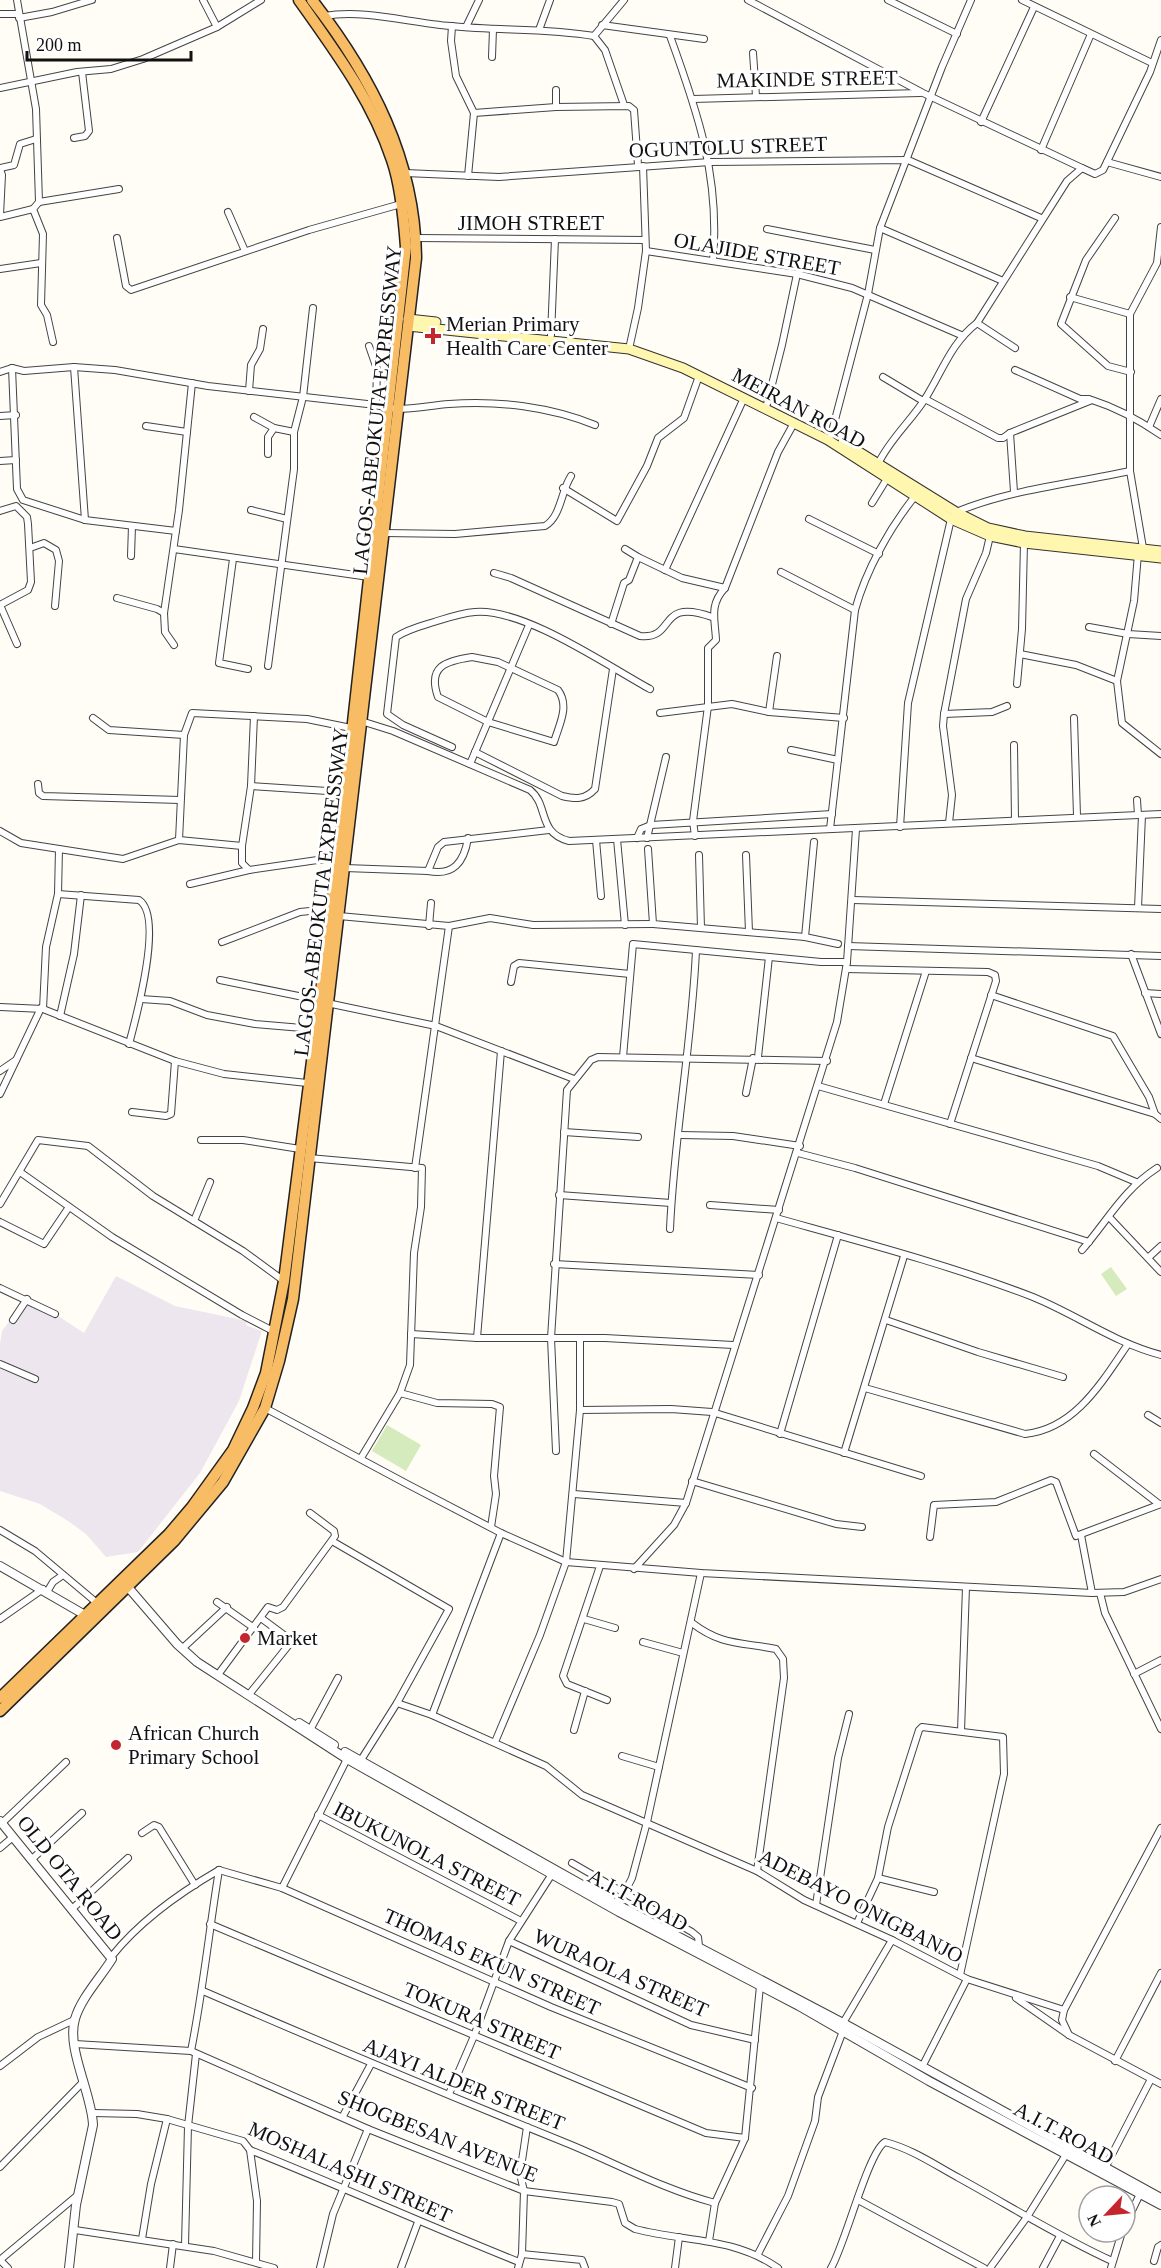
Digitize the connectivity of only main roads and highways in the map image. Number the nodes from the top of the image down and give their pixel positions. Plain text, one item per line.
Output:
1 (299, 0) edge
2 (312, 0) edge
3 (408, 323) junction
4 (630, 346) junction
5 (655, 354) junction
6 (394, 410) junction
7 (918, 493) junction
8 (953, 515) junction
9 (1141, 551) junction
10 (1161, 551) edge
11 (1161, 558) edge
12 (334, 913) junction
13 (322, 1001) junction
14 (0, 1698) edge
15 (0, 1711) edge

1 - 6 highway, LAGOS-ABEOKUTA EXPRESSWAY
2 - 3 highway, LAGOS-ABEOKUTA EXPRESSWAY
3 - 4 main road, MEIRAN ROAD
3 - 4 main road, MEIRAN ROAD
3 - 6 highway, LAGOS-ABEOKUTA EXPRESSWAY
4 - 5 main road, MEIRAN ROAD
5 - 7 main road, MEIRAN ROAD
5 - 7 main road, MEIRAN ROAD
6 - 12 highway, LAGOS-ABEOKUTA EXPRESSWAY
6 - 12 highway, LAGOS-ABEOKUTA EXPRESSWAY
7 - 8 main road, MEIRAN ROAD
8 - 9 main road, MEIRAN ROAD
8 - 9 main road, MEIRAN ROAD
9 - 10 main road, MEIRAN ROAD
9 - 11 main road, MEIRAN ROAD
12 - 13 highway, LAGOS-ABEOKUTA EXPRESSWAY
13 - 14 highway, LAGOS-ABEOKUTA EXPRESSWAY
13 - 15 highway, LAGOS-ABEOKUTA EXPRESSWAY

